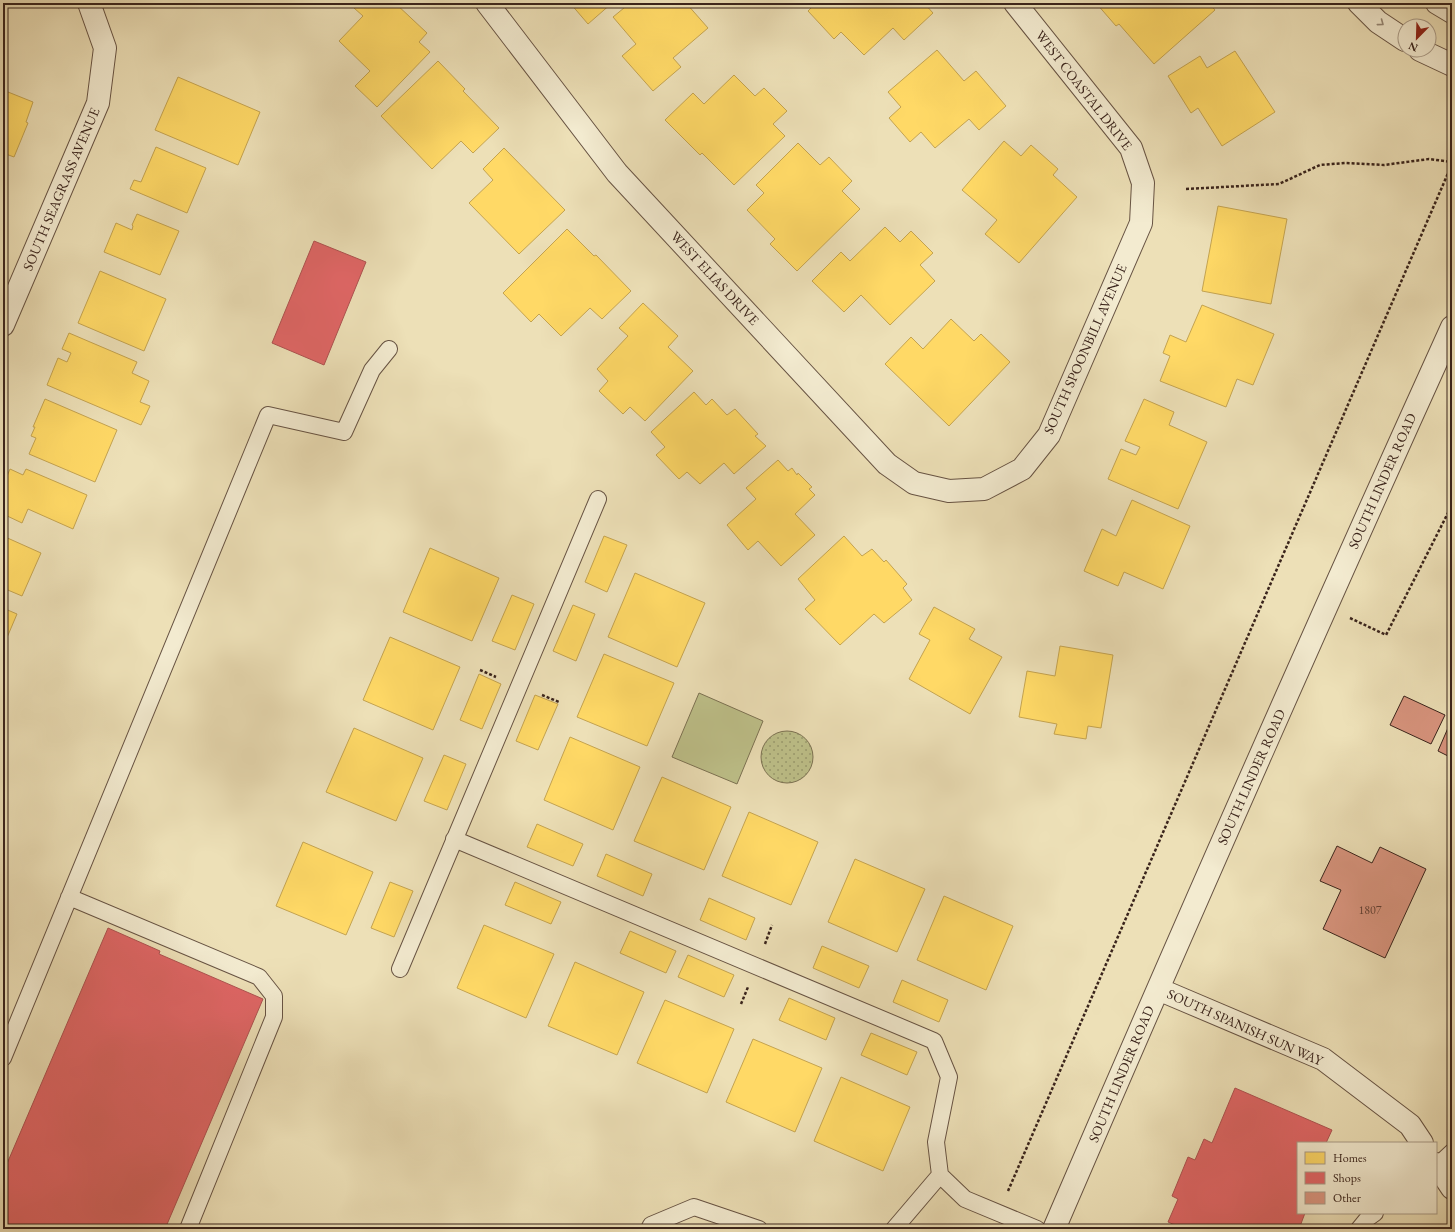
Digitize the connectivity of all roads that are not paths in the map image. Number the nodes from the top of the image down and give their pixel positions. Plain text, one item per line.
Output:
1 (89, 3) edge
2 (487, 3) edge
3 (1015, 3) edge
4 (1359, 3) edge
5 (1437, 3) edge
6 (1452, 12) edge
7 (1397, 35) edge
8 (1437, 58) edge
9 (1452, 65) edge
10 (1144, 183) joint
11 (3, 325) edge
12 (1452, 327) edge
13 (389, 349) dead end
14 (984, 489) joint
15 (598, 499) dead end
16 (454, 839) junction
17 (69, 897) junction
18 (400, 969) dead end
19 (1158, 989) junction
20 (3, 1058) edge
21 (1421, 1142) edge
22 (1440, 1162) edge
23 (940, 1175) junction
24 (1452, 1188) edge
25 (188, 1229) edge
26 (649, 1229) edge
27 (759, 1229) edge
28 (894, 1229) edge
29 (1037, 1229) edge
30 (1054, 1229) edge

1 - 11 street, SOUTH SEAGRASS AVENUE
2 - 14 street, WEST ELIAS DRIVE
3 - 10 street, WEST COASTAL DRIVE
4 -> 7 street
5 - 6 street
8 - 9 street
10 - 14 street, SOUTH SPOONBILL AVENUE
12 - 19 street, SOUTH LINDER ROAD
13 - 17 lane
15 - 16 lane
16 - 18 lane
16 - 23 lane
17 - 20 lane
17 - 25 lane
19 - 21 street, SOUTH SPANISH SUN WAY
19 - 30 street, SOUTH LINDER ROAD
22 - 24 street
23 - 28 lane
23 - 29 lane
26 - 27 lane

